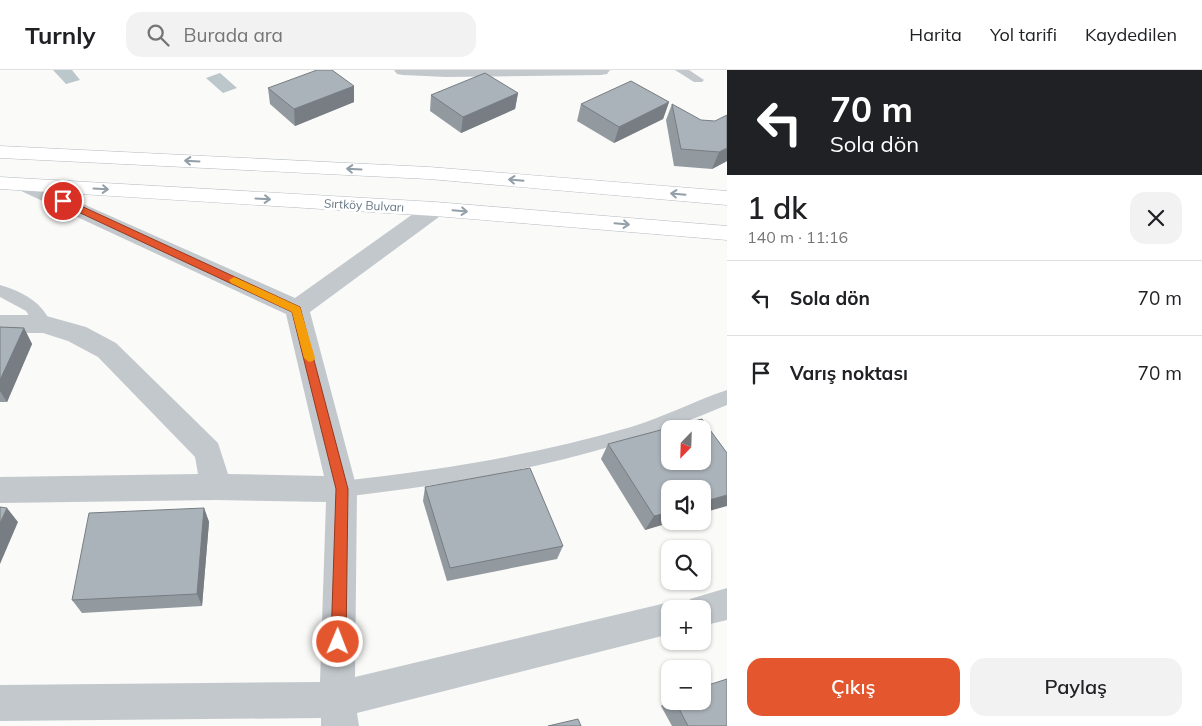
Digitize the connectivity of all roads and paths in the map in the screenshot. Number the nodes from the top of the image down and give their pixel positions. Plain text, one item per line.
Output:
1 (403, 70) edge
2 (600, 70) edge
3 (681, 70) edge
4 (544, 71) edge
5 (698, 80) dead end
6 (0, 152) edge
7 (13, 184) edge
8 (727, 198) edge
9 (436, 209) junction
10 (727, 233) edge
11 (0, 290) edge
12 (297, 310) junction
13 (0, 324) edge
14 (43, 324) junction
15 (727, 397) edge
16 (216, 487) junction
17 (342, 489) junction
18 (0, 490) edge
19 (727, 604) edge
20 (711, 608) edge
21 (661, 621) edge
22 (0, 703) edge
23 (339, 713) edge

1 - 4 street
2 - 4 street
3 - 5 lane
8 -> 6 main road
7 -> 9 main road, Sırtköy Bulvarı
7 - 12 street
9 -> 10 main road, Sırtköy Bulvarı
9 - 12 street
11 - 14 lane
12 - 17 street
13 - 14 street
14 - 16 street
15 - 17 lane
16 - 17 street
16 - 18 street
17 - 23 street
19 - 20 street
21 - 23 street
22 - 23 street

